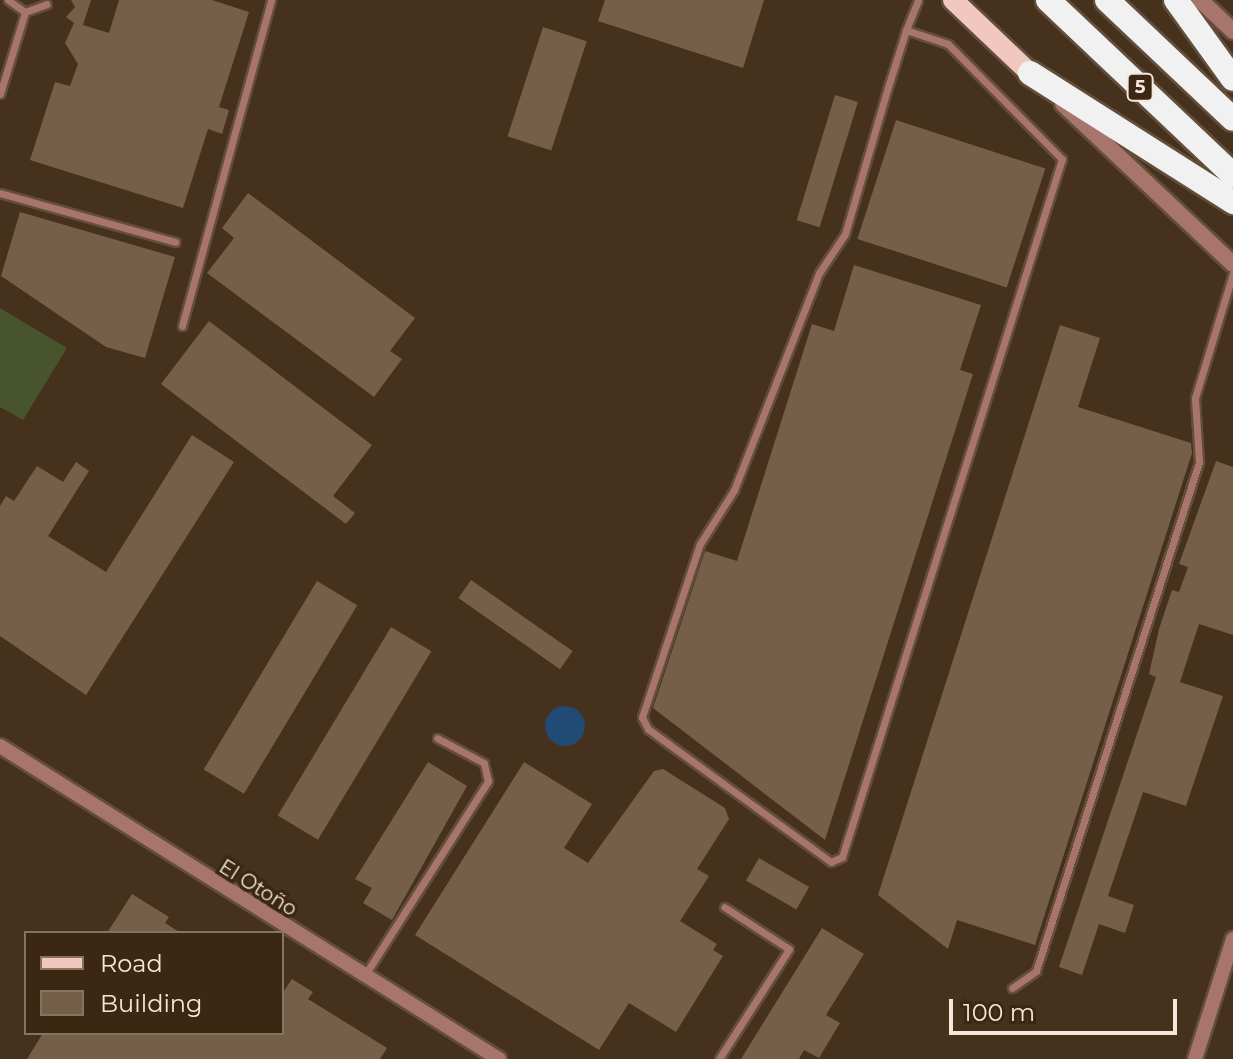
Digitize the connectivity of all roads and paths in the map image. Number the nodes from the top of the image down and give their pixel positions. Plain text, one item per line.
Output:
1 (8, 0) edge
2 (271, 0) edge
3 (918, 0) edge
4 (953, 0) edge
5 (1048, 0) edge
6 (1107, 0) edge
7 (1176, 0) edge
8 (1200, 0) edge
9 (47, 4) dead end
10 (25, 12) junction
11 (906, 30) junction
12 (1233, 31) edge
13 (1030, 73) junction
14 (1233, 79) edge
15 (0, 94) edge
16 (1233, 119) edge
17 (1233, 175) edge
18 (0, 193) edge
19 (1233, 202) edge
20 (175, 242) dead end
21 (1233, 264) edge
22 (1233, 273) edge
23 (182, 326) dead end
24 (437, 738) dead end
25 (0, 746) edge
26 (724, 907) dead end
27 (1233, 939) edge
28 (364, 977) junction
29 (1012, 988) dead end
30 (499, 1059) edge
31 (719, 1059) edge
32 (1195, 1059) edge

1 - 10 lane
2 - 23 lane
3 - 11 lane
4 - 13 main road
5 - 17 highway, 5
6 - 16 highway, 5
7 - 14 highway
8 - 12 street
9 - 10 lane
10 - 15 lane
11 - 11 lane
13 - 19 highway
13 - 21 street
18 - 20 lane
22 - 29 lane
24 - 28 lane
25 - 28 street, El Otoño
26 - 31 lane
27 - 32 street
28 - 30 street, El Otoño

